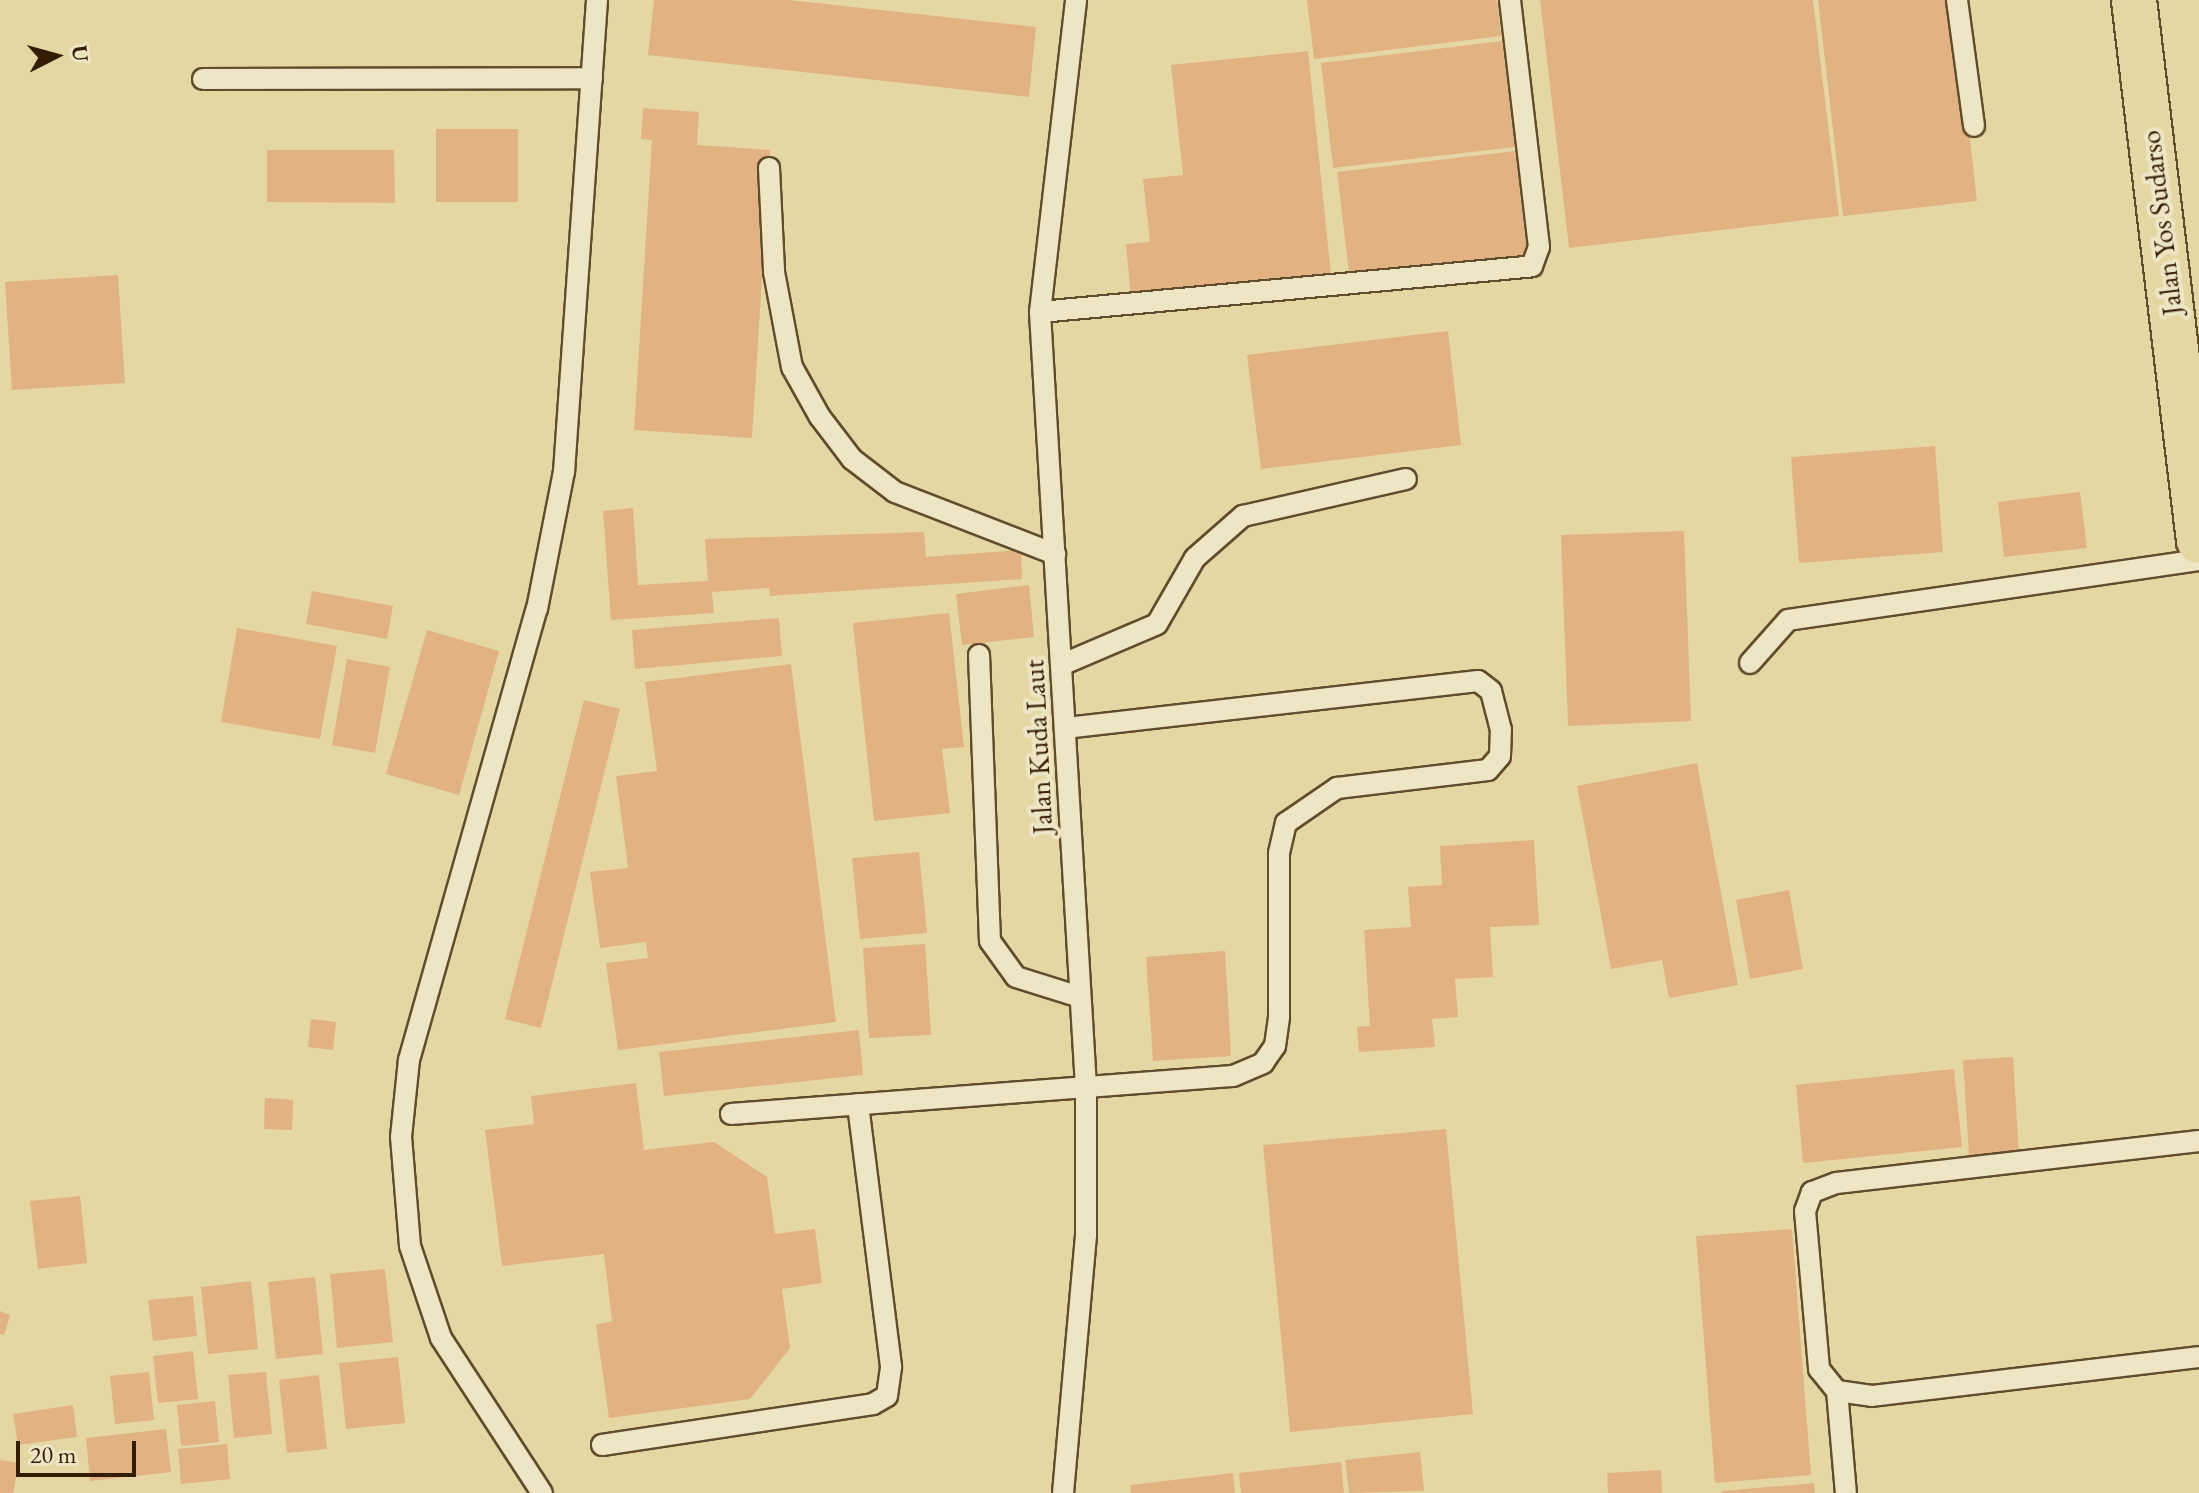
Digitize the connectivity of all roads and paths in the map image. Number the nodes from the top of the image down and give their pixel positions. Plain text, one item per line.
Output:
1 (597, 0) edge
2 (1076, 0) edge
3 (1510, 0) edge
4 (1957, 0) edge
5 (2134, 0) edge
6 (592, 78) junction
7 (203, 79) dead end
8 (1974, 126) dead end
9 (769, 168) dead end
10 (1040, 312) junction
11 (1406, 479) dead end
12 (2199, 541) edge
13 (1055, 554) junction
14 (2199, 560) edge
15 (979, 655) dead end
16 (1750, 663) dead end
17 (1061, 665) junction
18 (1065, 728) junction
19 (1080, 997) junction
20 (1086, 1087) junction
21 (858, 1104) junction
22 (731, 1114) dead end
23 (2199, 1141) edge
24 (2199, 1357) edge
25 (1837, 1391) junction
26 (602, 1445) dead end
27 (542, 1493) edge
28 (1063, 1493) edge
29 (1846, 1493) edge

1 - 6 lane
2 - 10 lane, Jalan Kuda Laut
3 - 10 lane
4 - 8 lane
5 - 12 main road, Jalan Yos Sudarso
6 - 7 lane
6 - 27 lane
9 - 13 lane
10 - 13 lane, Jalan Kuda Laut
11 - 17 lane
13 - 17 lane, Jalan Kuda Laut
14 - 16 lane
15 - 19 lane
17 - 18 lane, Jalan Kuda Laut
18 - 19 lane, Jalan Kuda Laut
18 - 20 lane
19 - 20 lane, Jalan Kuda Laut
20 - 21 lane
20 - 28 lane, Jalan Kuda Laut
21 - 22 lane
21 - 26 lane
23 - 25 lane
24 - 25 lane
25 - 29 lane

